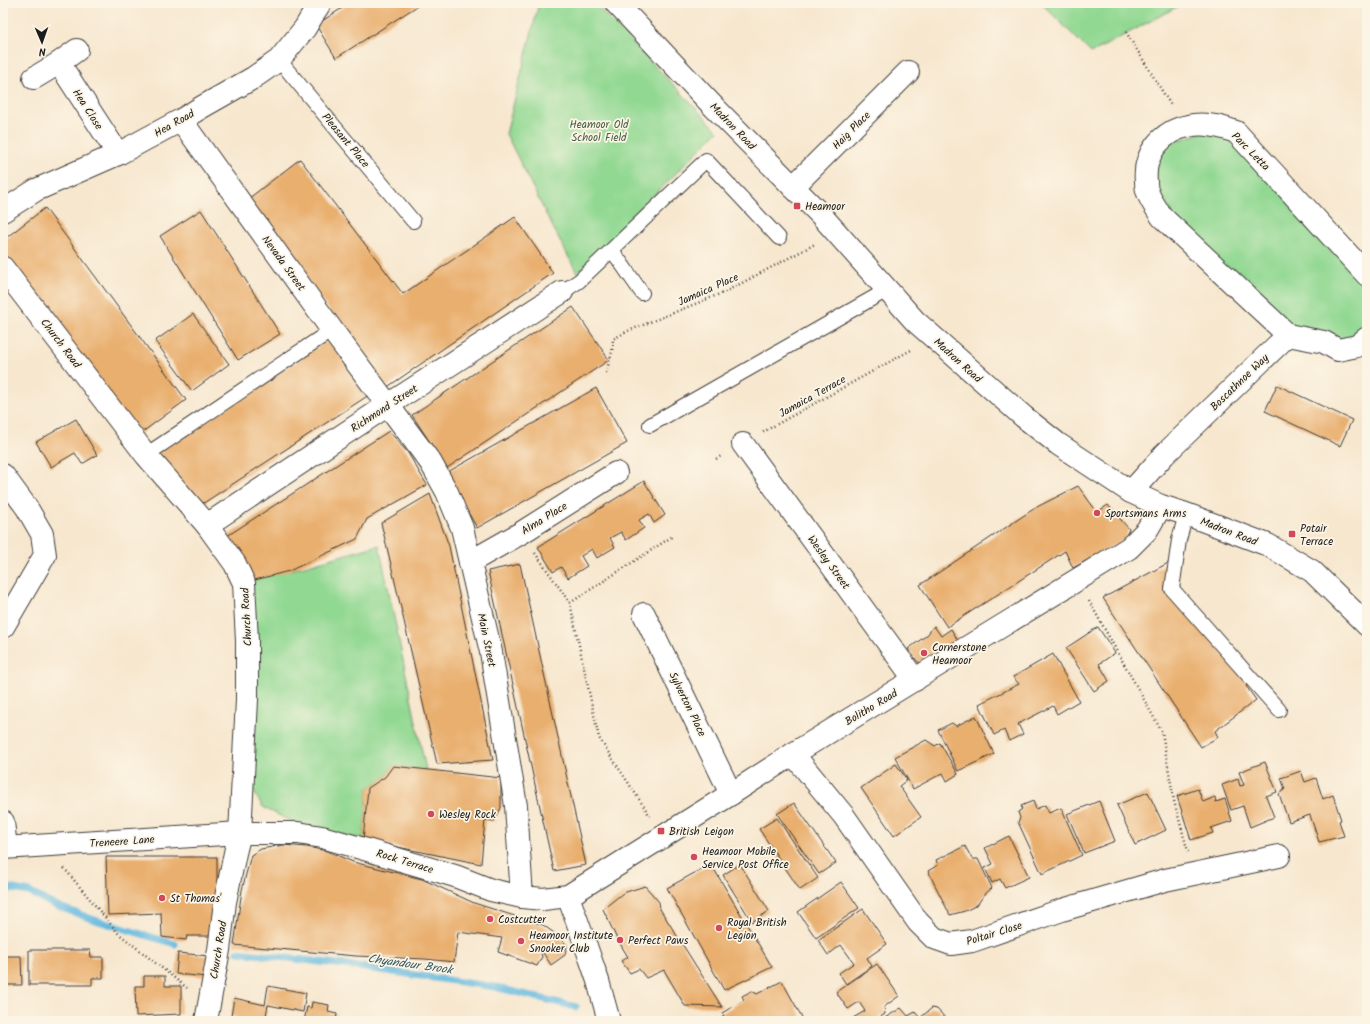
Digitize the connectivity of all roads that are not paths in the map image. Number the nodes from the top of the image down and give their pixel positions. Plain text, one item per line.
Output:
1 (320, 3) edge
2 (616, 3) edge
3 (77, 50) dead end
4 (279, 60) junction
5 (59, 63) junction
6 (908, 72) dead end
7 (34, 78) dead end
8 (181, 120) junction
9 (118, 154) junction
10 (793, 187) junction
11 (3, 211) edge
12 (413, 221) dead end
13 (779, 238) dead end
14 (612, 250) junction
15 (3, 268) edge
16 (1367, 275) edge
17 (887, 290) junction
18 (562, 292) joint
19 (642, 293) dead end
20 (332, 330) junction
21 (1288, 335) junction
22 (1367, 338) edge
23 (388, 405) junction
24 (650, 425) dead end
25 (743, 444) road end
26 (146, 456) junction
27 (616, 473) dead end
28 (3, 475) edge
29 (1131, 492) junction
30 (1161, 506) junction
31 (1186, 514) junction
32 (207, 525) junction
33 (470, 562) junction
34 (644, 614) dead end
35 (1367, 626) edge
36 (3, 627) edge
37 (915, 680) junction
38 (1279, 710) dead end
39 (793, 754) junction
40 (731, 794) junction
41 (3, 822) edge
42 (240, 833) junction
43 (4, 848) edge
44 (1279, 856) dead end
45 (568, 896) junction
46 (522, 898) junction
47 (208, 1014) edge
48 (609, 1021) edge

1 - 4 street, Hea Road
2 - 10 street, Madron Road
3 - 5 street
4 - 8 street, Hea Road
4 - 12 lane, Pleasant Place
5 - 7 street
5 - 9 street, Hea Close
6 - 10 street, Haig Place
8 - 9 street, Hea Road
8 - 20 street, Nevada Street
9 - 11 street, Hea Road
10 - 17 street, Madron Road
13 - 14 lane
14 - 18 lane
14 - 19 lane
15 - 26 street, Church Road
16 - 21 street, Parc Letta
17 - 24 lane
17 - 29 street, Madron Road
18 - 23 street, Richmond Street
20 - 23 street, Nevada Street
20 - 26 lane
21 - 22 street
21 - 29 street, Boscathnoe Way
23 - 32 street, Richmond Street
23 - 33 street, Main Street
25 - 37 street, Wesley Street
26 - 32 street, Church Road
27 - 33 street, Alma Place
28 - 36 street
29 - 30 street, Madron Road
30 - 31 street, Madron Road
30 - 37 street, Bolitho Road
31 - 35 street, Madron Road
31 - 38 lane
32 - 42 street, Church Road
33 - 46 street, Main Street
34 - 40 street, Sylverton Place
37 - 39 street, Bolitho Road
39 - 40 street, Bolitho Road
39 - 44 street, Poltair Close
40 - 45 street, Bolitho Road
41 - 43 street
42 - 43 street, Treneere Lane
42 - 46 street, Rock Terrace
42 - 47 street, Church Road
45 - 46 street, Rock Terrace
45 - 48 street

